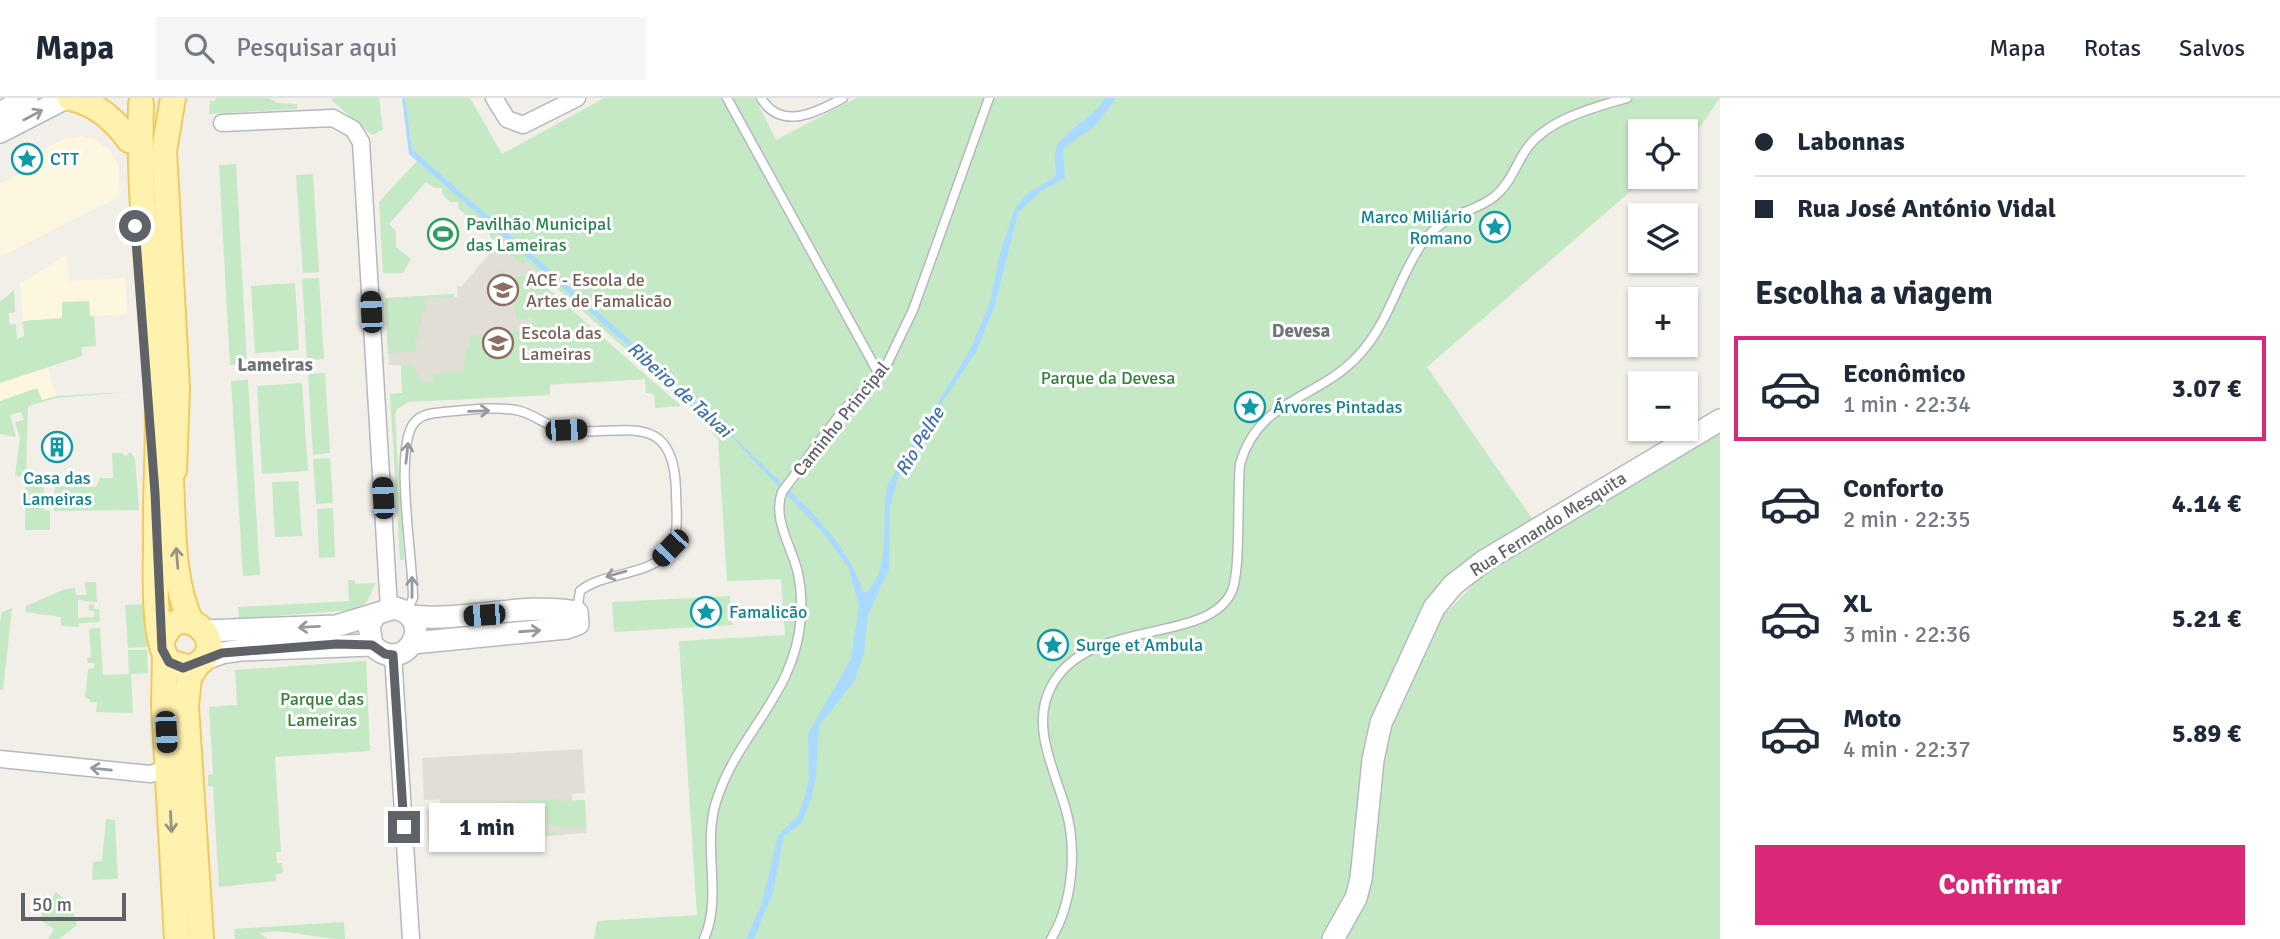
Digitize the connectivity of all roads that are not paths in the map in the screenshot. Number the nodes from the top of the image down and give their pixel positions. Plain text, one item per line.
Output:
1 (27, 98) edge
2 (68, 98) edge
3 (494, 98) edge
4 (577, 98) edge
5 (727, 98) edge
6 (761, 98) edge
7 (843, 98) edge
8 (989, 98) edge
9 (1627, 98) edge
10 (148, 101) edge
11 (0, 113) edge
12 (222, 123) dead end
13 (0, 132) edge
14 (129, 140) junction
15 (880, 376) junction
16 (1720, 420) edge
17 (164, 492) junction
18 (577, 612) junction
19 (395, 613) junction
20 (198, 626) junction
21 (413, 643) junction
22 (372, 645) junction
23 (163, 649) junction
24 (393, 655) junction
25 (200, 662) junction
26 (0, 759) edge
27 (168, 769) junction
28 (177, 939) edge
29 (201, 939) edge
30 (411, 939) edge
31 (704, 939) edge
32 (1051, 939) edge
33 (1333, 939) edge

1 - 11 street
13 -> 2 street
2 - 14 main road
3 - 4 street
5 - 15 lane
6 - 7 lane
8 - 15 lane, Caminho Principal
9 - 32 lane
10 - 14 main road
10 - 17 main road
12 - 19 street
14 - 17 main road
15 - 31 lane, Caminho Principal
16 - 33 street, Rua Fernando Mesquita
20 -> 17 main road
17 - 23 main road
18 - 19 street
19 -> 18 lane
21 -> 18 street
19 -> 20 street
19 - 21 street
19 - 22 street
20 - 23 main road
20 - 25 main road
21 - 24 street
22 - 24 street
22 - 25 street
23 - 25 main road
23 - 27 main road
24 - 30 street
25 - 29 main road
27 -> 26 street
27 -> 28 main road

